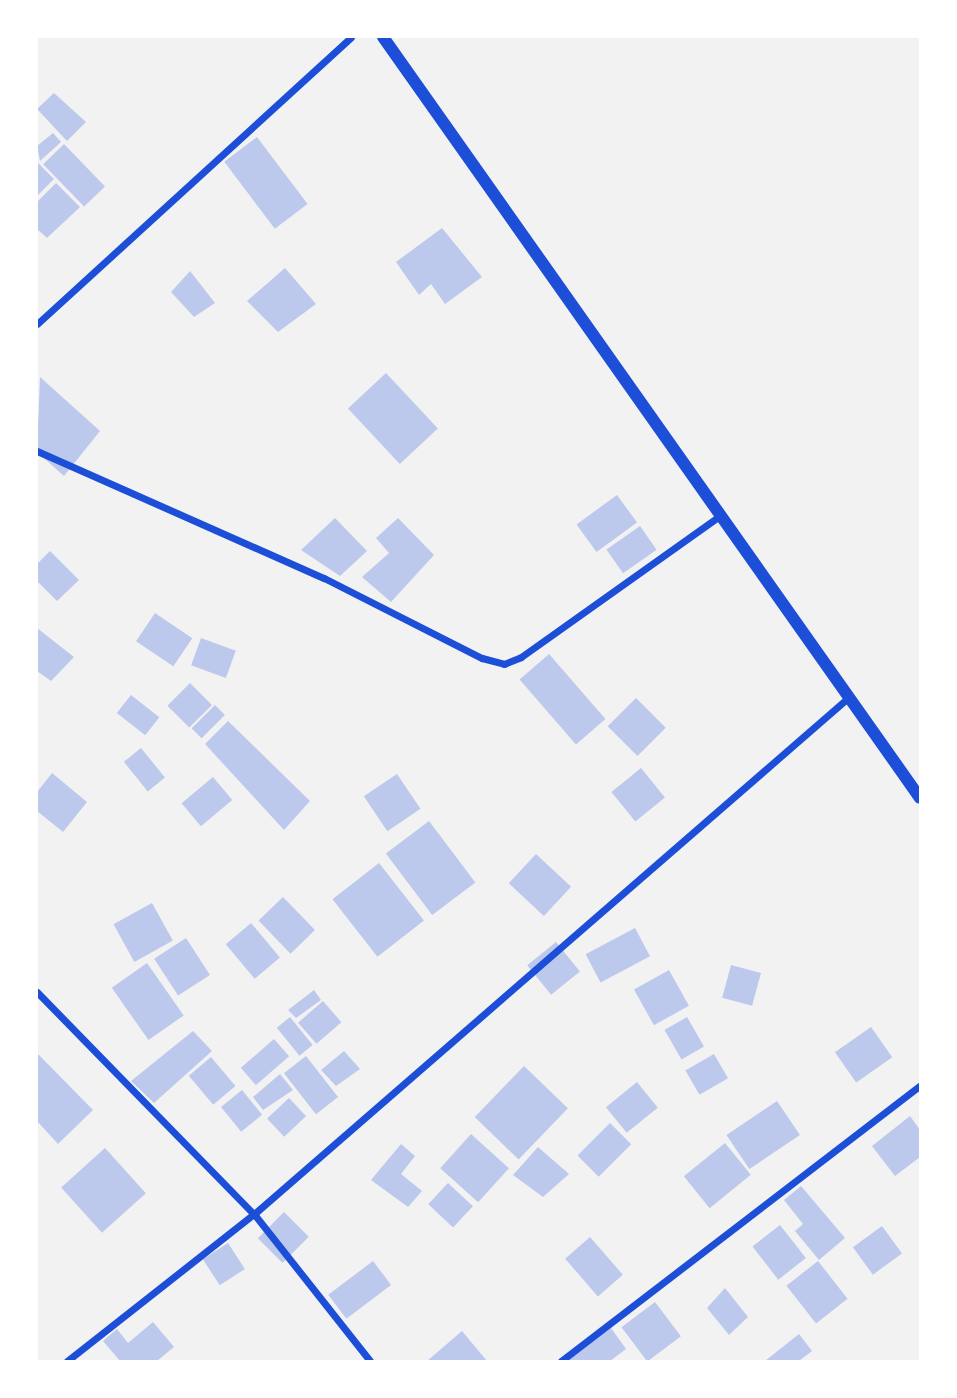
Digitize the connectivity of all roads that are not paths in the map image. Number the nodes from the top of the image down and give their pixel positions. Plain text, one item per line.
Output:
1 (351, 37) edge
2 (383, 37) edge
3 (37, 324) edge
4 (37, 451) edge
5 (721, 515) junction
6 (849, 697) junction
7 (920, 798) edge
8 (37, 992) edge
9 (920, 1086) edge
10 (254, 1214) junction
11 (67, 1361) edge
12 (370, 1361) edge
13 (561, 1361) edge

1 - 3 street
2 - 5 street
4 - 5 street
5 - 6 street
6 - 7 street
6 - 10 street
8 - 10 street
9 - 13 street
10 - 11 street
10 - 12 street

